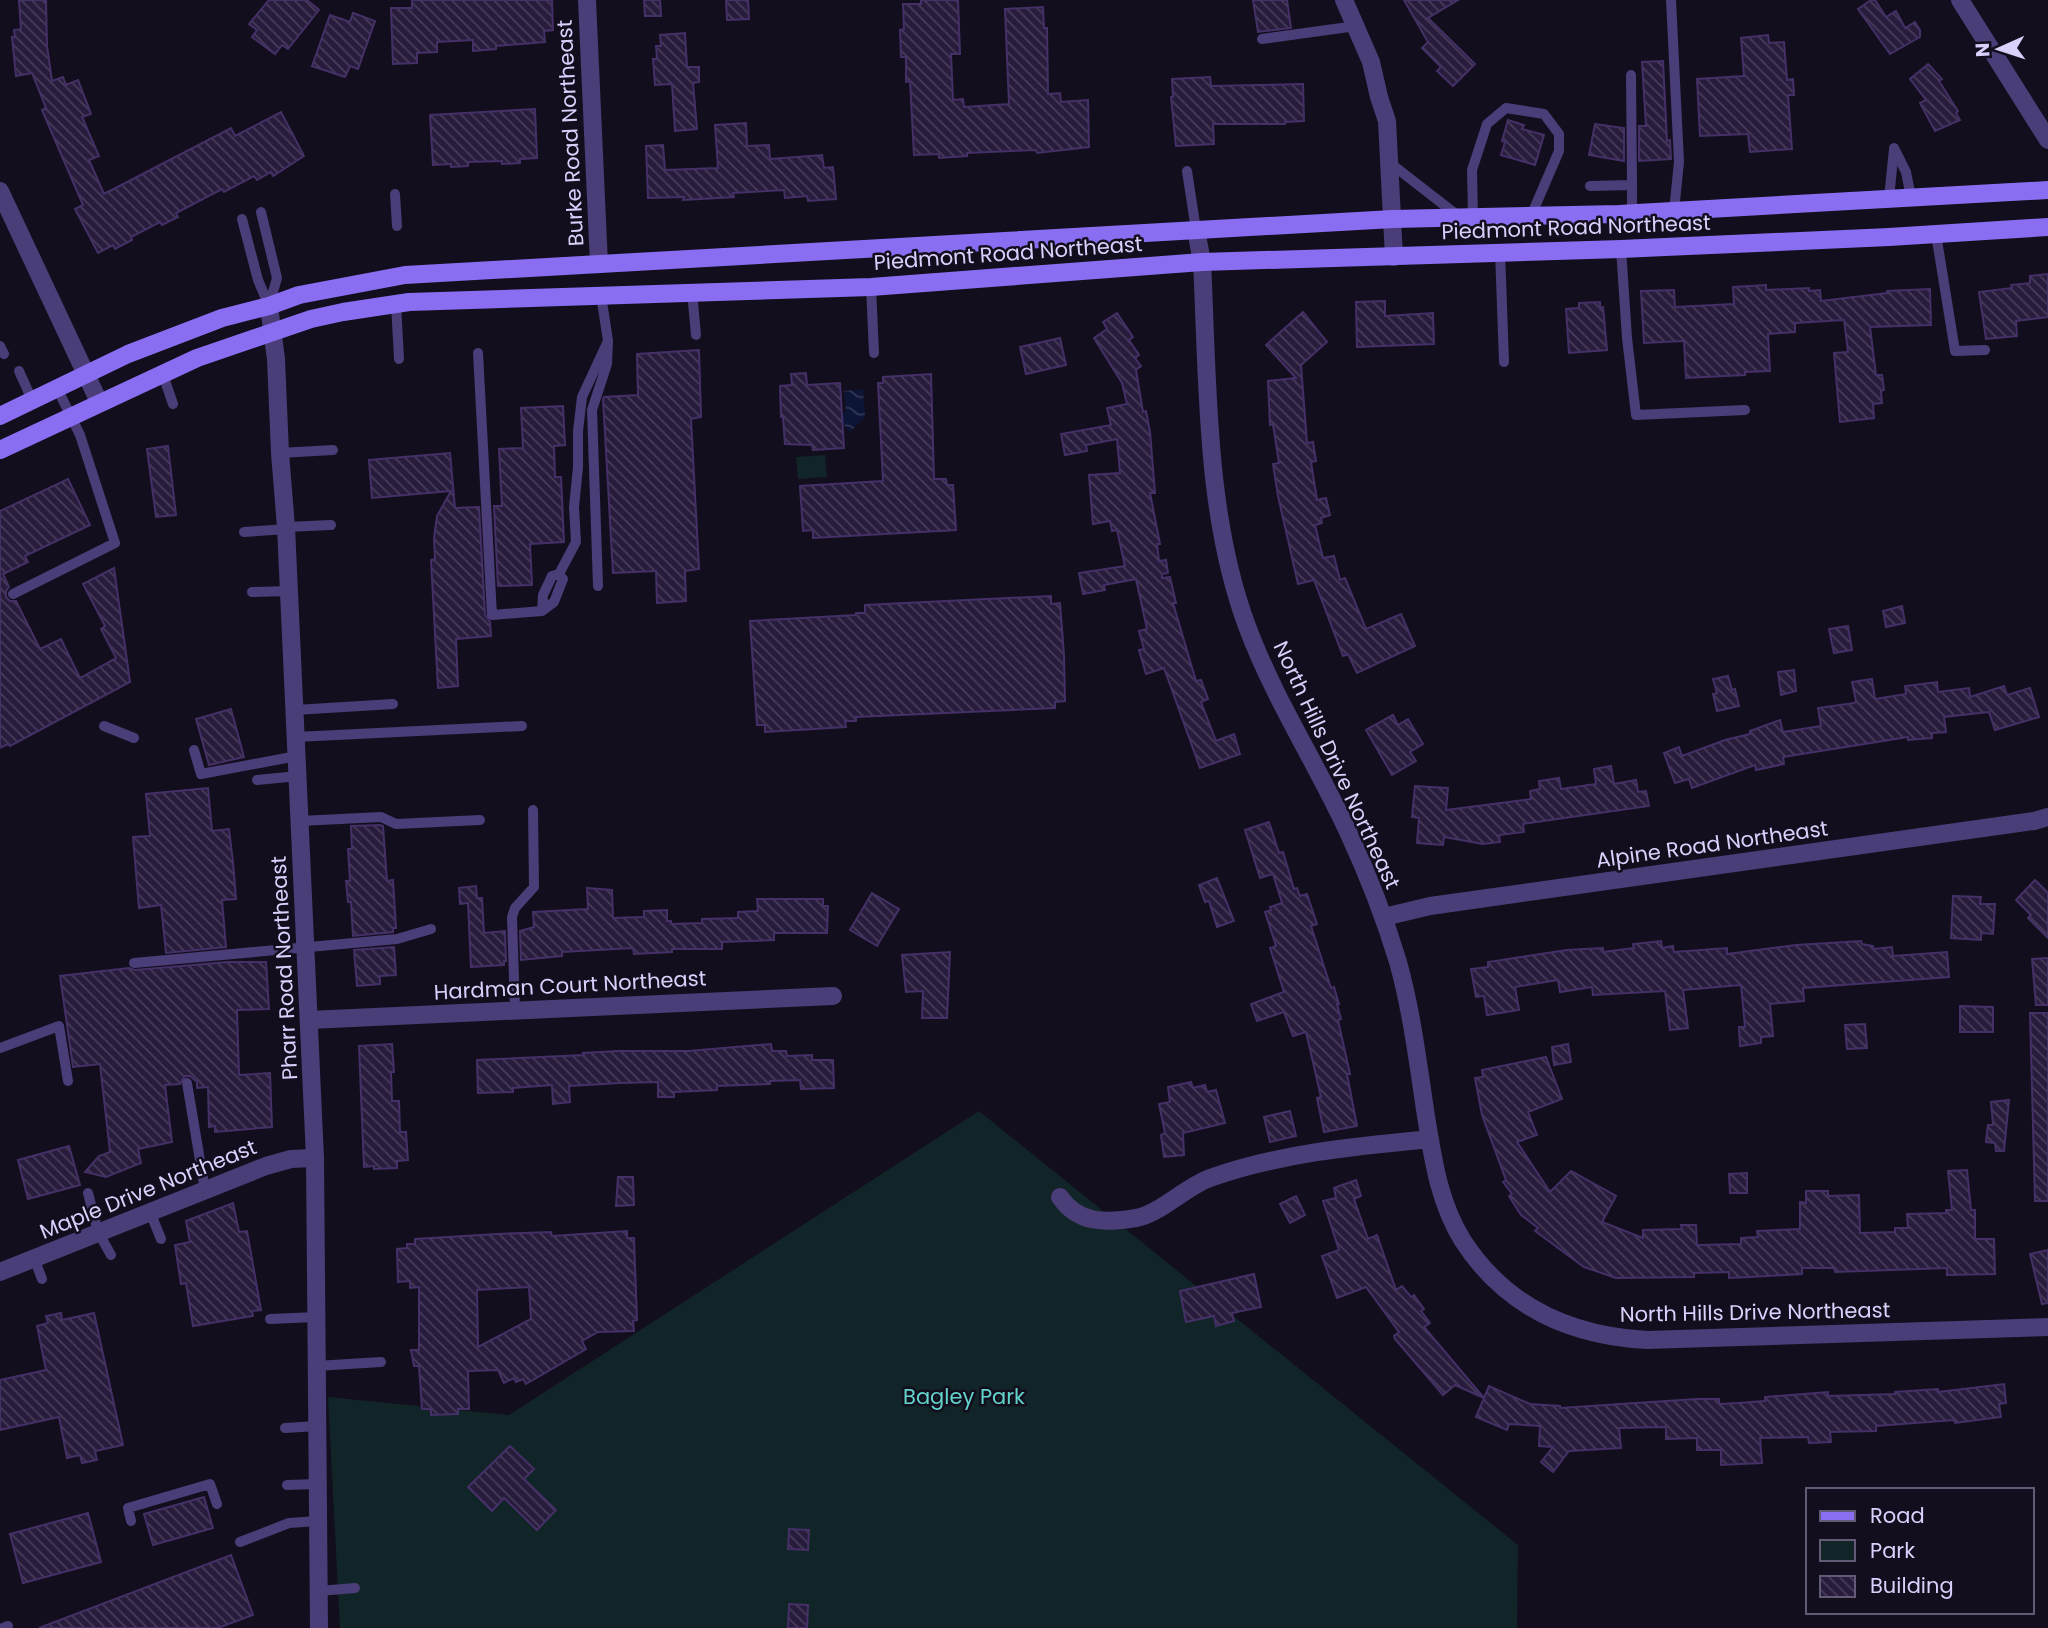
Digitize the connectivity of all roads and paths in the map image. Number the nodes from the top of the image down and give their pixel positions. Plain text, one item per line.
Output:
1 (587, 0) edge
2 (1344, 0) edge
3 (1671, 0) edge
4 (1960, 0) edge
5 (1357, 26) junction
6 (1262, 39) dead end
7 (1632, 75) dead end
8 (2048, 140) edge
9 (1390, 163) junction
10 (1187, 171) dead end
11 (1632, 185) junction
12 (1590, 187) dead end
13 (2048, 190) edge
14 (0, 191) edge
15 (396, 194) dead end
16 (1911, 197) junction
17 (1889, 198) junction
18 (1674, 211) junction
19 (261, 212) dead end
20 (1632, 213) junction
21 (1531, 216) junction
22 (1467, 217) junction
23 (242, 219) dead end
24 (1393, 219) junction
25 (397, 226) dead end
26 (2048, 227) edge
27 (1196, 230) junction
28 (1937, 234) junction
29 (1621, 249) junction
30 (1500, 251) junction
31 (1394, 257) junction
32 (1202, 262) junction
33 (600, 264) junction
34 (871, 287) junction
35 (692, 292) junction
36 (601, 295) junction
37 (396, 304) junction
38 (269, 306) junction
39 (274, 333) junction
40 (696, 335) dead end
41 (608, 341) junction
42 (1985, 350) dead end
43 (478, 353) dead end
44 (874, 353) dead end
45 (399, 359) dead end
46 (1504, 362) dead end
47 (19, 371) dead end
48 (162, 372) junction
49 (85, 374) junction
50 (57, 388) junction
51 (32, 400) junction
52 (99, 402) junction
53 (173, 404) dead end
54 (1745, 410) dead end
55 (0, 416) edge
56 (72, 416) junction
57 (0, 450) edge
58 (334, 450) dead end
59 (280, 453) junction
60 (331, 525) dead end
61 (286, 528) junction
62 (244, 532) dead end
63 (598, 586) dead end
64 (289, 591) junction
65 (252, 592) dead end
66 (13, 594) dead end
67 (393, 704) dead end
68 (295, 710) junction
69 (104, 726) dead end
70 (522, 726) dead end
71 (296, 737) junction
72 (134, 738) dead end
73 (194, 750) dead end
74 (297, 756) junction
75 (298, 776) junction
76 (257, 780) dead end
77 (533, 810) dead end
78 (2048, 817) edge
79 (480, 820) dead end
80 (300, 821) junction
81 (1384, 917) junction
82 (431, 929) dead end
83 (305, 946) junction
84 (134, 963) dead end
85 (833, 996) dead end
86 (516, 1010) junction
87 (309, 1020) junction
88 (0, 1048) edge
89 (68, 1082) dead end
90 (187, 1083) dead end
91 (1430, 1139) junction
92 (315, 1158) junction
93 (205, 1190) junction
94 (88, 1193) dead end
95 (1059, 1197) dead end
96 (150, 1212) junction
97 (98, 1232) junction
98 (161, 1239) dead end
99 (111, 1255) dead end
100 (34, 1258) junction
101 (0, 1272) edge
102 (42, 1279) dead end
103 (316, 1317) junction
104 (270, 1319) dead end
105 (2048, 1327) edge
106 (381, 1362) dead end
107 (316, 1366) junction
108 (317, 1426) junction
109 (285, 1428) dead end
110 (317, 1484) junction
111 (286, 1485) dead end
112 (217, 1504) dead end
113 (131, 1521) dead end
114 (318, 1521) junction
115 (240, 1542) dead end
116 (355, 1588) dead end
117 (319, 1591) junction
118 (319, 1628) edge

1 - 33 street, Burke Road Northeast
2 - 5 street
3 - 18 lane
4 - 8 street
5 - 6 lane
5 - 9 street
7 - 11 lane
9 - 22 lane
9 - 24 street
10 - 27 lane
11 - 12 lane
11 - 20 lane
13 - 16 main road, Piedmont Road Northeast
14 - 49 street
15 - 25 lane
16 - 17 main road, Piedmont Road Northeast
16 - 17 lane
17 - 18 main road, Piedmont Road Northeast
18 - 20 main road, Piedmont Road Northeast
19 - 38 lane
20 - 21 main road, Piedmont Road Northeast
21 - 22 main road, Piedmont Road Northeast
21 - 22 lane
22 - 24 main road, Piedmont Road Northeast
23 - 38 lane
24 - 27 main road, Piedmont Road Northeast
24 - 31 street
26 - 28 main road, Piedmont Road Northeast
27 - 32 street, North Hills Drive Northeast
27 - 33 main road, Piedmont Road Northeast
28 - 29 main road, Piedmont Road Northeast
28 - 42 lane
29 - 30 main road, Piedmont Road Northeast
29 - 54 lane
30 - 31 main road, Piedmont Road Northeast
30 - 46 lane
31 - 32 main road, Piedmont Road Northeast
32 - 34 main road, Piedmont Road Northeast
32 - 81 street, North Hills Drive Northeast
33 - 38 main road, Piedmont Road Northeast
34 - 35 main road, Piedmont Road Northeast
34 - 44 lane
35 - 36 main road, Piedmont Road Northeast
35 - 40 lane
36 - 37 main road, Piedmont Road Northeast
36 - 41 lane
37 - 39 main road, Piedmont Road Northeast
37 - 45 lane
38 - 39 street, Pharr Road Northeast
38 - 49 main road, Piedmont Road Northeast
39 - 48 main road, Piedmont Road Northeast
39 - 59 street, Pharr Road Northeast
41 - 43 lane
41 - 63 lane
47 - 51 lane
48 - 52 main road, Piedmont Road Northeast
48 - 53 lane
49 - 50 main road, Piedmont Road Northeast
49 - 52 street
50 - 51 main road, Piedmont Road Northeast
50 - 56 lane
51 - 55 main road, Piedmont Road Northeast
52 - 56 main road, Piedmont Road Northeast
56 - 57 main road, Piedmont Road Northeast
56 - 66 lane
58 - 59 lane
59 - 61 street, Pharr Road Northeast
60 - 61 lane
61 - 62 lane
61 - 64 street, Pharr Road Northeast
64 - 65 lane
64 - 68 street, Pharr Road Northeast
67 - 68 lane
68 - 71 street, Pharr Road Northeast
69 - 72 lane
70 - 71 lane
71 - 74 street, Pharr Road Northeast
73 - 74 lane
74 - 75 street, Pharr Road Northeast
75 - 76 lane
75 - 80 street, Pharr Road Northeast
77 - 86 lane
78 - 81 street, Alpine Road Northeast
79 - 80 lane
80 - 83 street, Pharr Road Northeast
81 - 91 street, North Hills Drive Northeast
82 - 83 lane
83 - 84 lane
83 - 87 street, Pharr Road Northeast
85 - 86 street, Hardman Court Northeast
86 - 87 street, Hardman Court Northeast
87 - 92 street, Pharr Road Northeast
88 - 89 lane
90 - 93 lane
91 - 95 street
91 - 105 street, North Hills Drive Northeast
92 - 93 street, Maple Drive Northeast
92 - 103 street, Pharr Road Northeast
93 - 96 street, Maple Drive Northeast
94 - 97 lane
96 - 97 street, Maple Drive Northeast
96 - 98 lane
97 - 99 lane
97 - 100 street, Maple Drive Northeast
100 - 101 street, Maple Drive Northeast
100 - 102 lane
103 - 104 lane
103 - 107 street, Pharr Road Northeast
106 - 107 lane
107 - 108 street, Pharr Road Northeast
108 - 109 lane
108 - 110 street, Pharr Road Northeast
110 - 111 lane
110 - 114 street, Pharr Road Northeast
112 - 113 lane
114 - 115 lane
114 - 117 street, Pharr Road Northeast
116 - 117 lane
117 - 118 street, Pharr Road Northeast

